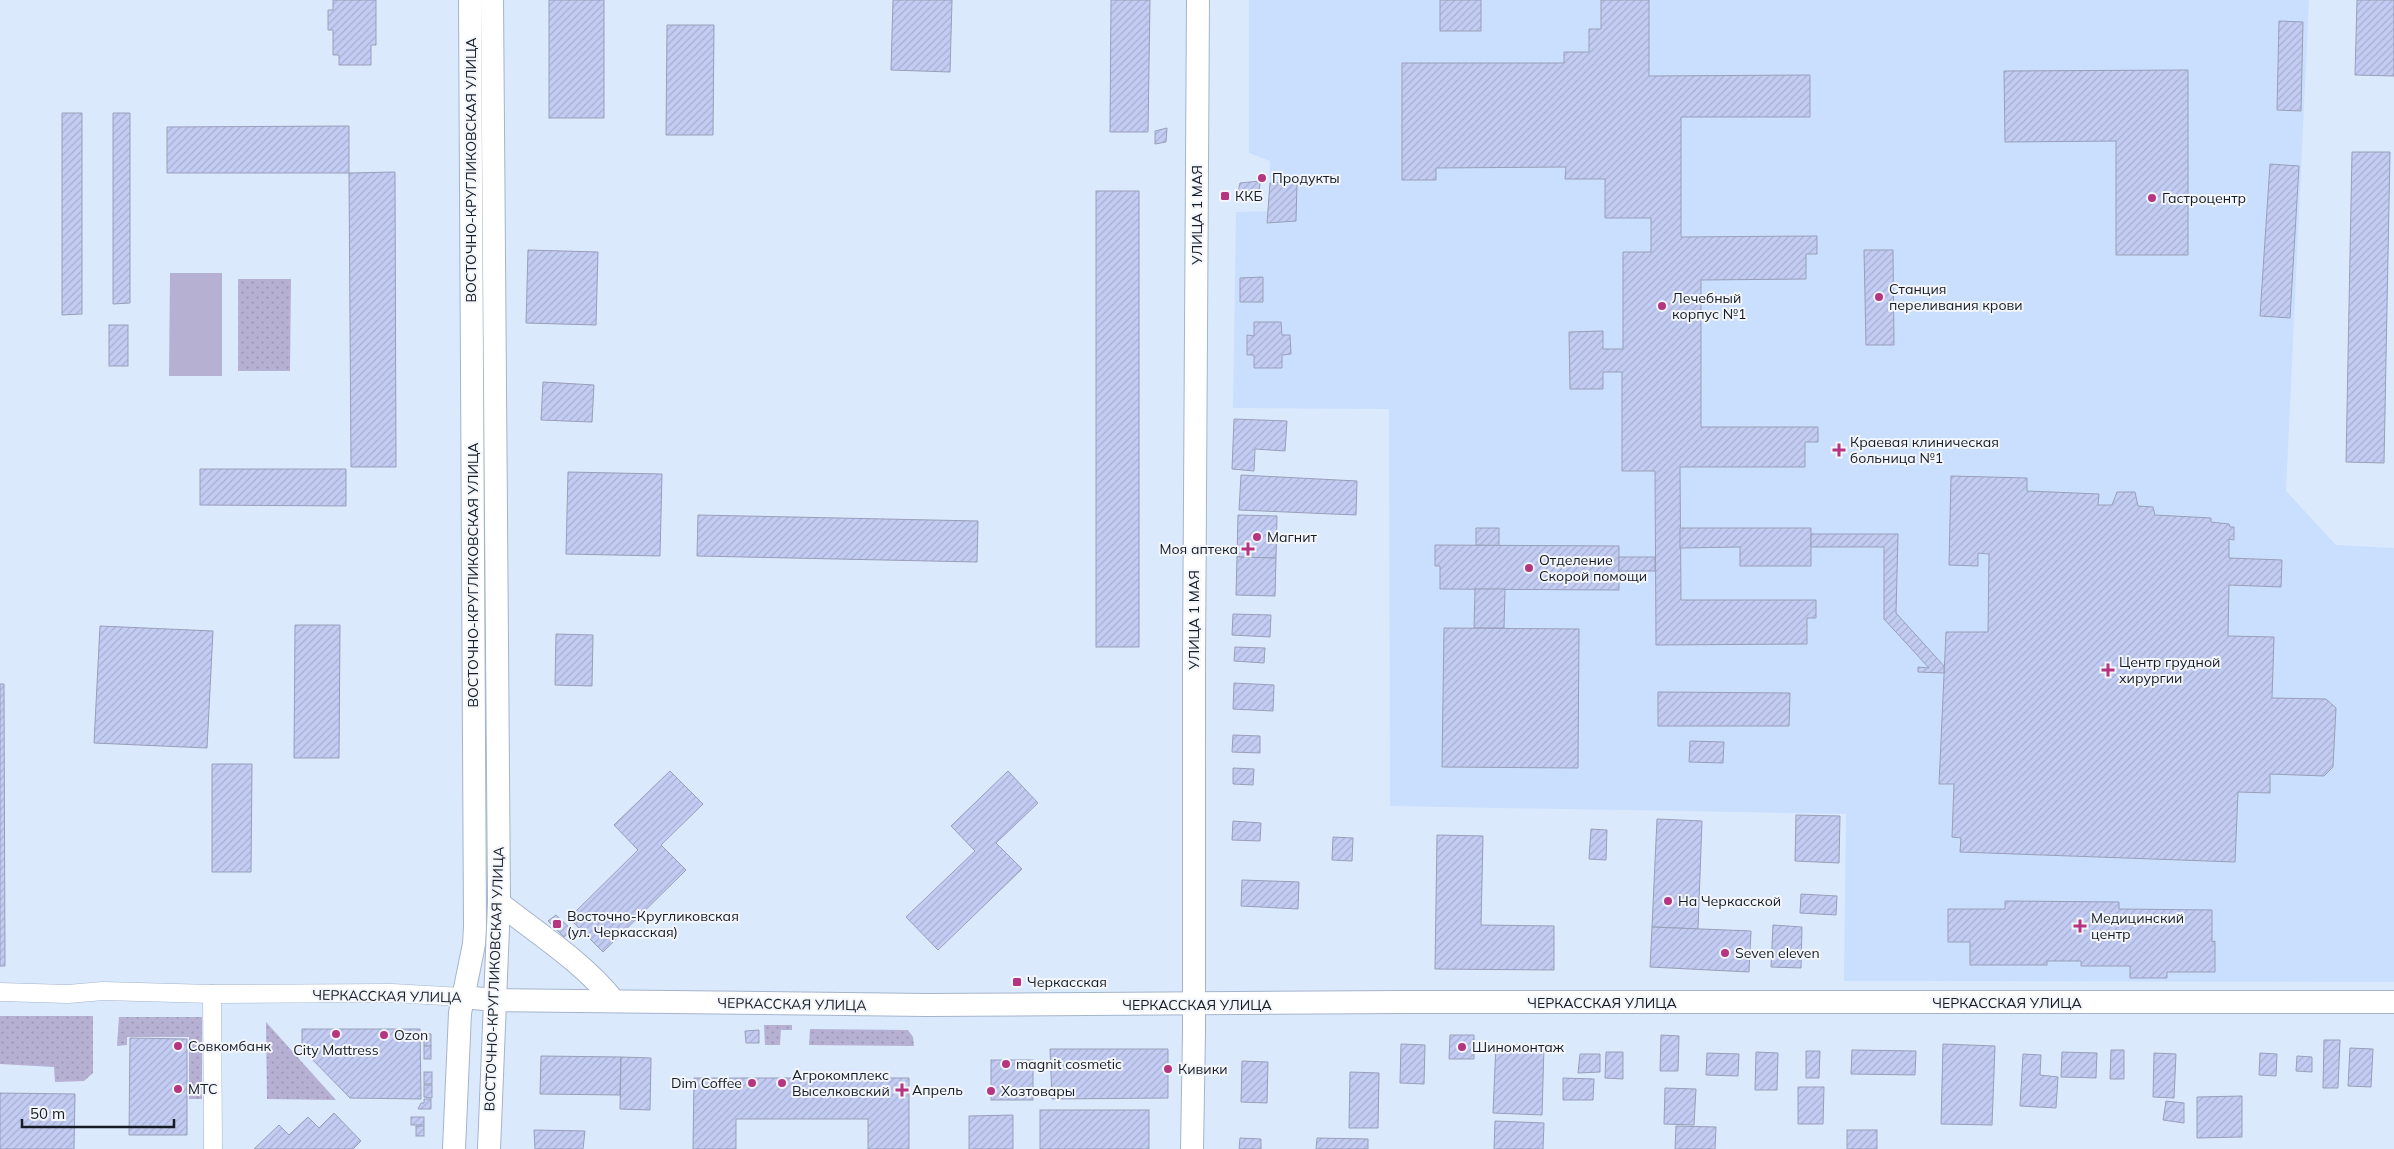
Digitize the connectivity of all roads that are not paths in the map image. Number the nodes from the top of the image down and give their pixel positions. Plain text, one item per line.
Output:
1 (470, 0) edge
2 (492, 0) edge
3 (1198, 0) edge
4 (499, 904) junction
5 (0, 992) edge
6 (212, 994) junction
7 (462, 997) junction
8 (495, 1000) junction
9 (614, 1001) junction
10 (2394, 1002) edge
11 (1194, 1005) junction
12 (214, 1149) edge
13 (454, 1149) edge
14 (489, 1149) edge
15 (1192, 1149) edge

1 - 7 street, ВОСТОЧНО-КРУГЛИКОВСКАЯ УЛИЦА
2 - 4 street, ВОСТОЧНО-КРУГЛИКОВСКАЯ УЛИЦА
3 - 11 street, УЛИЦА 1 МАЯ
4 - 8 street, ВОСТОЧНО-КРУГЛИКОВСКАЯ УЛИЦА
4 - 9 street
5 - 6 street, ЧЕРКАССКАЯ УЛИЦА
6 - 7 street, ЧЕРКАССКАЯ УЛИЦА
6 - 12 street
7 - 8 street, ЧЕРКАССКАЯ УЛИЦА
7 - 13 street, ВОСТОЧНО-КРУГЛИКОВСКАЯ УЛИЦА
8 - 9 street, ЧЕРКАССКАЯ УЛИЦА
8 - 14 street, ВОСТОЧНО-КРУГЛИКОВСКАЯ УЛИЦА
9 - 11 street, ЧЕРКАССКАЯ УЛИЦА
10 - 11 street, ЧЕРКАССКАЯ УЛИЦА
11 - 15 street, УЛИЦА 1 МАЯ

